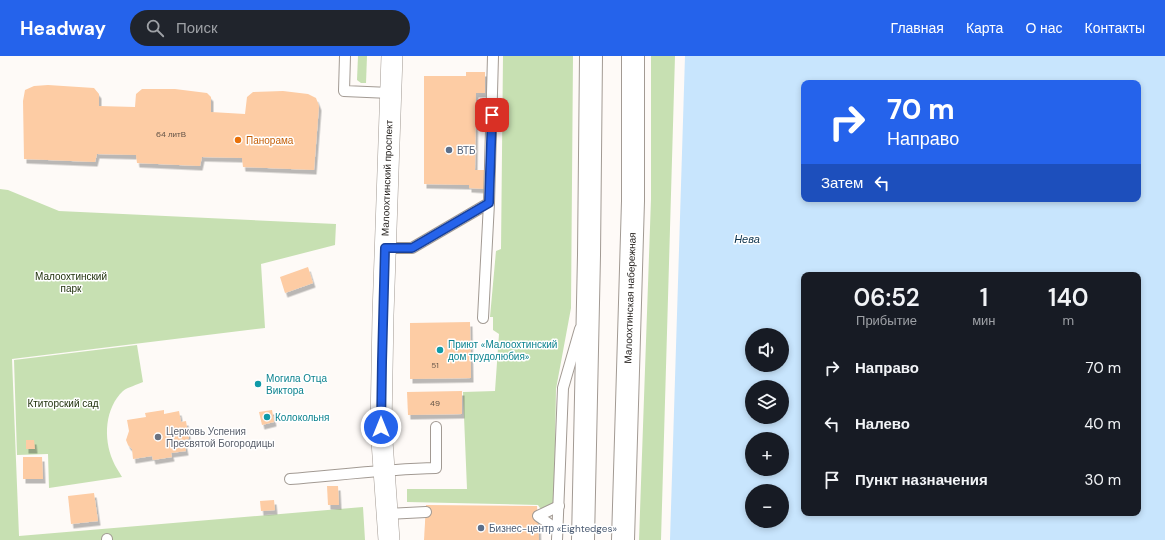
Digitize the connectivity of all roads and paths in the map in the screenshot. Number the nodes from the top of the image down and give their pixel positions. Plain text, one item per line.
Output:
1 (345, 56) edge
2 (392, 56) edge
3 (493, 56) edge
4 (591, 56) edge
5 (633, 56) edge
6 (390, 93) junction
7 (489, 203) junction
8 (385, 248) junction
9 (588, 300) junction
10 (482, 318) dead end
11 (436, 427) dead end
12 (384, 471) junction
13 (290, 479) dead end
14 (559, 506) junction
15 (426, 512) dead end
16 (387, 514) junction
17 (558, 535) edge
18 (389, 540) edge
19 (583, 540) edge
20 (623, 540) edge

1 - 6 lane
2 - 6 street, Малоохтинский проспект
3 - 7 lane
4 - 9 main road
5 - 20 main road, Малоохтинская набережная
6 - 8 street, Малоохтинский проспект
7 - 8 lane
7 - 10 lane
8 - 12 street, Малоохтинский проспект
9 - 14 lane
9 - 19 main road
11 - 12 lane
12 - 13 lane
12 - 16 street, Малоохтинский проспект
14 - 17 lane
14 - 17 lane
15 - 16 lane
16 - 18 street, Малоохтинский проспект

